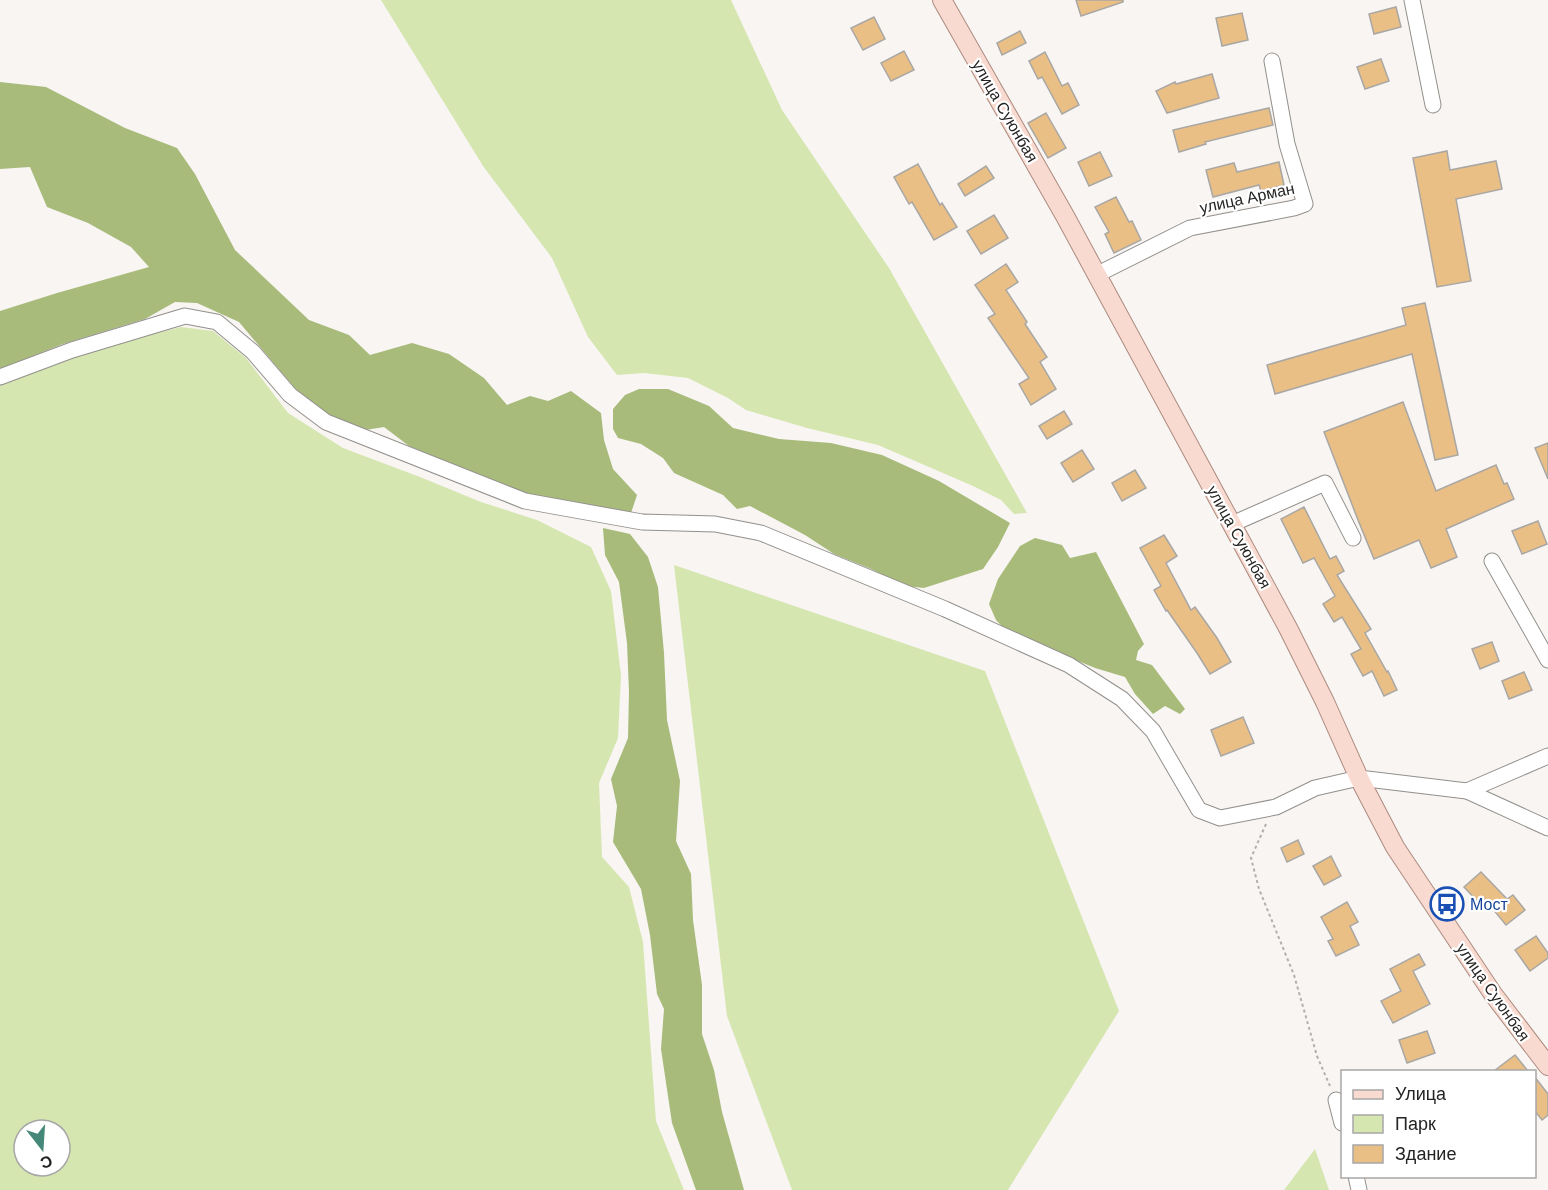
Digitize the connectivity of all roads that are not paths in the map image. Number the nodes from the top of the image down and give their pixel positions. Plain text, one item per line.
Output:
1 (942, 0) edge
2 (1412, 0) edge
3 (1272, 61) dead end
4 (1433, 105) dead end
5 (1096, 274) junction
6 (0, 377) edge
7 (1232, 524) junction
8 (1353, 538) dead end
9 (1492, 561) dead end
10 (1548, 660) edge
11 (1548, 756) edge
12 (1359, 778) junction
13 (1467, 791) junction
14 (1548, 828) edge
15 (1548, 1066) edge
16 (1336, 1100) road end
17 (1341, 1119) edge

1 - 5 main road, улица Суюнбая
2 - 4 street
3 - 5 street, улица Арман
5 - 7 main road, улица Суюнбая
6 - 12 street
7 - 8 street
7 - 12 main road, улица Суюнбая
9 - 10 street
11 - 13 street
12 - 13 street
12 - 15 main road, улица Суюнбая
13 - 14 street
16 - 17 street

